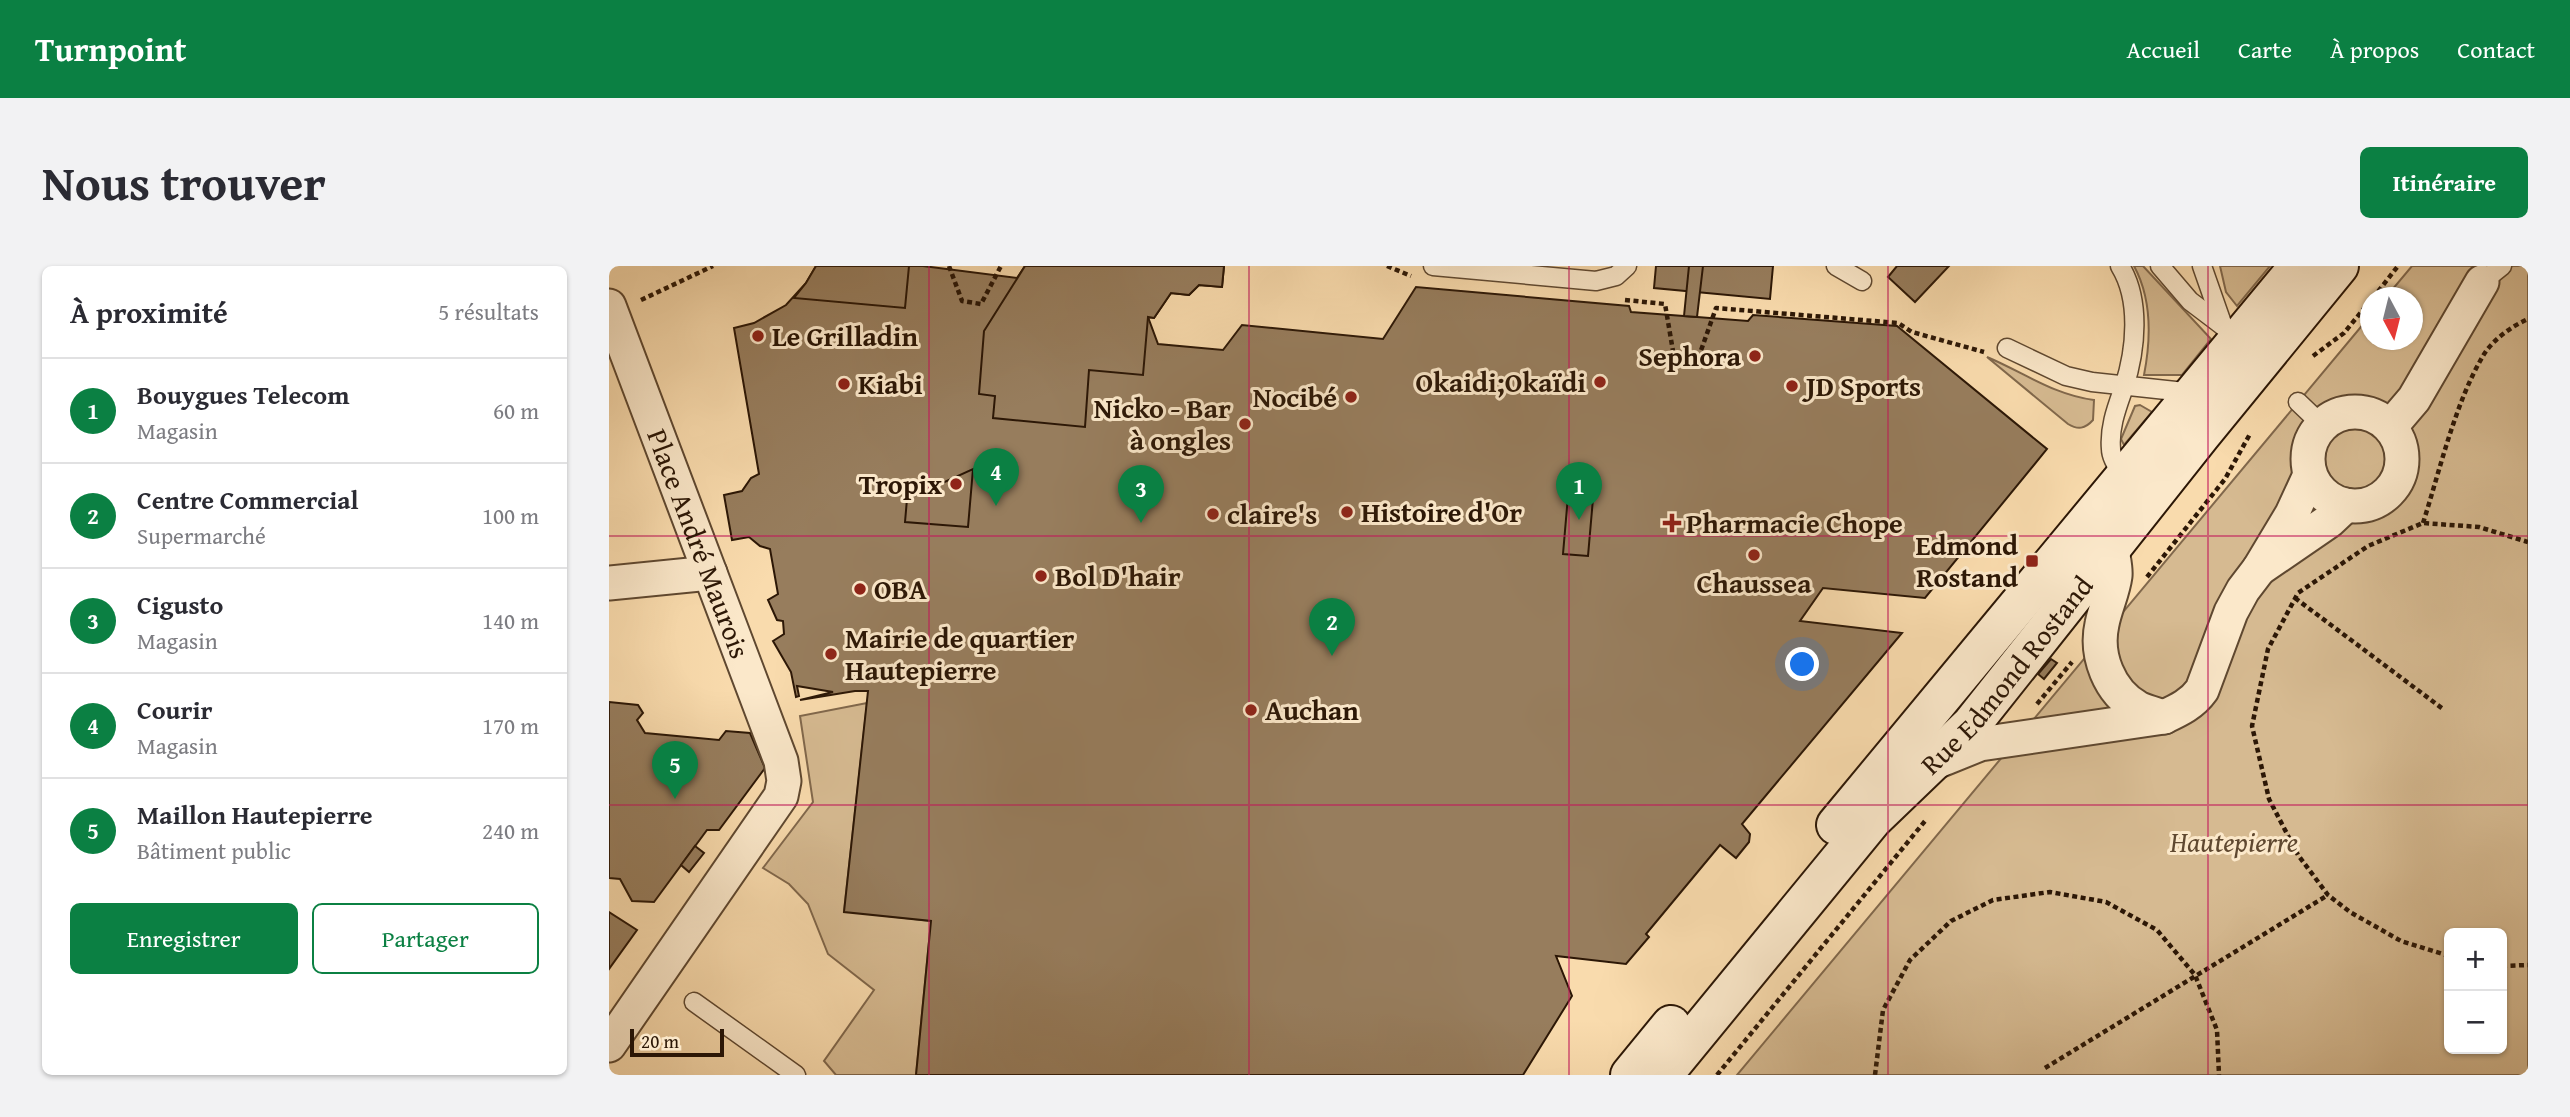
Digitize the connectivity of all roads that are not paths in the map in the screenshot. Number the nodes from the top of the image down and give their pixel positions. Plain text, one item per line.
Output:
1 (1433, 266) edge
2 (1627, 266) edge
3 (1836, 266) edge
4 (2120, 266) edge
5 (2160, 266) edge
6 (2201, 266) edge
7 (2299, 266) edge
8 (2339, 266) edge
9 (2492, 274) edge
10 (1862, 281) dead end
11 (610, 309) edge
12 (2001, 352) road end
13 (2125, 384) junction
14 (2195, 393) junction
15 (2391, 426) junction
16 (2310, 475) junction
17 (2124, 478) junction
18 (2346, 505) junction
19 (2112, 550) junction
20 (2259, 569) junction
21 (710, 573) junction
22 (609, 583) edge
23 (2164, 717) junction
24 (1929, 765) junction
25 (694, 1002) dead end
26 (609, 1045) edge
27 (796, 1075) edge
28 (1630, 1075) edge
29 (1663, 1075) edge

1 - 2 lane
3 - 10 lane
4 - 13 lane
5 - 6 lane
7 - 14 street, Rue Edmond Rostand
8 - 19 street, Rue Edmond Rostand
9 - 15 street
11 - 21 street, Place André Maurois
12 - 13 lane
13 - 14 lane
13 - 17 lane
14 - 17 street, Rue Edmond Rostand
15 - 16 street
15 - 18 street
16 - 18 street
16 - 20 street
17 - 28 street, Rue Edmond Rostand
18 - 20 street
19 - 23 street
19 - 24 street, Rue Edmond Rostand
20 - 23 street
21 - 22 street
21 - 26 street, Place André Maurois
23 - 24 street
24 - 29 street, Rue Edmond Rostand
25 - 27 lane

